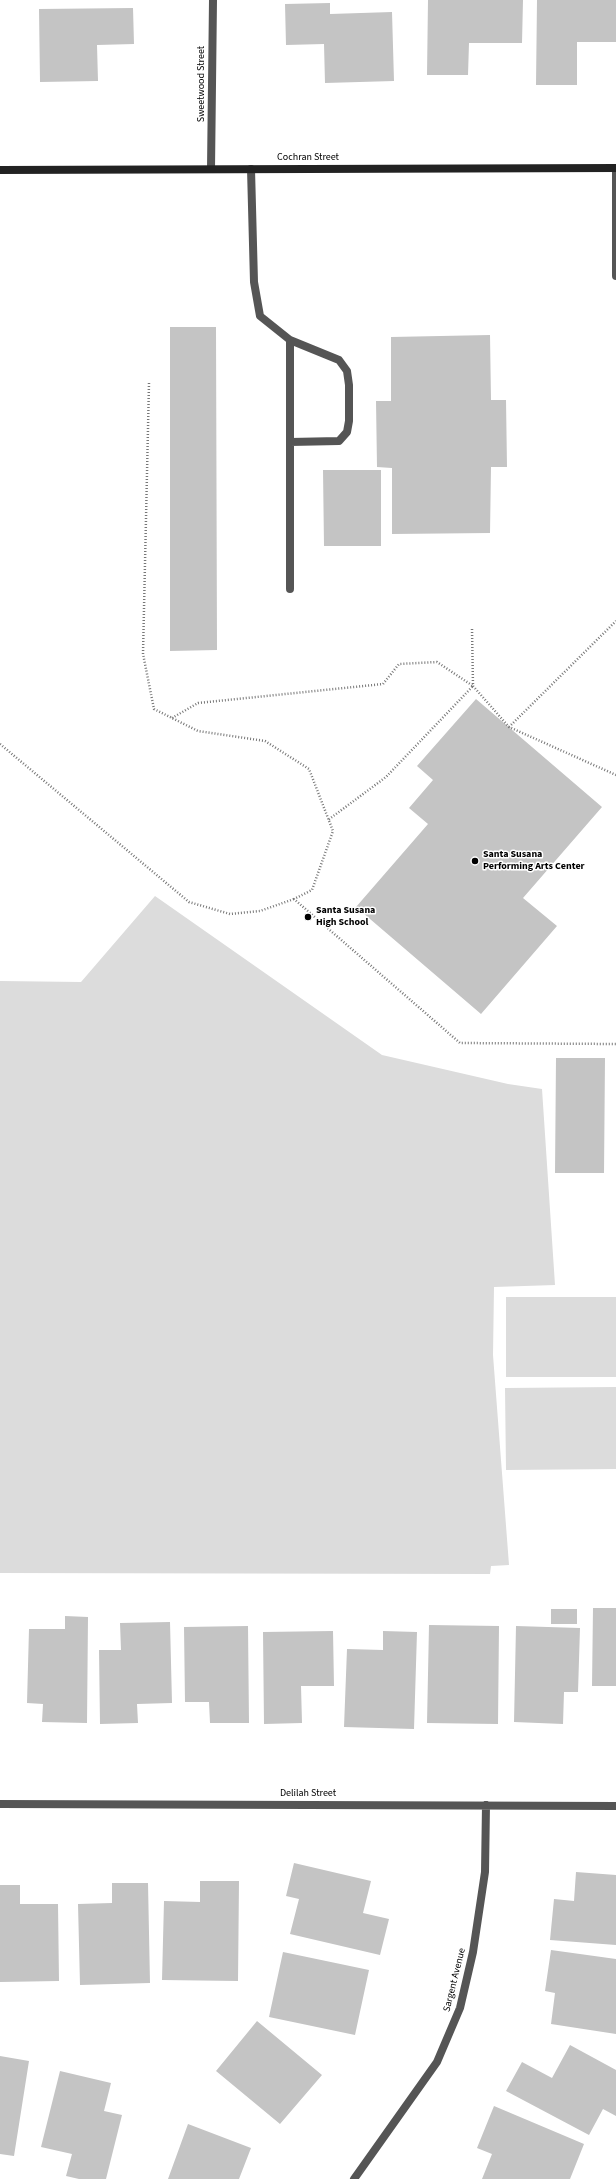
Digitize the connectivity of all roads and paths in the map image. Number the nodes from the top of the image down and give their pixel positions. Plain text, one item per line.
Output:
1 (213, 0) edge
2 (616, 168) edge
3 (211, 169) junction
4 (252, 169) junction
5 (0, 170) edge
6 (616, 276) edge
7 (290, 340) junction
8 (149, 383) dead end
9 (290, 442) junction
10 (290, 589) dead end
11 (616, 621) edge
12 (472, 629) dead end
13 (473, 686) junction
14 (172, 718) junction
15 (509, 727) junction
16 (0, 744) edge
17 (616, 775) edge
18 (328, 820) junction
19 (294, 899) junction
20 (616, 1044) edge
21 (0, 1804) edge
22 (486, 1805) junction
23 (616, 1806) edge
24 (354, 2179) edge

1 - 3 street, Sweetwood Street
2 - 4 main road, Cochran Street
2 - 6 street
3 - 4 main road, Cochran Street
3 - 5 main road, Cochran Street
4 - 7 street
7 - 9 street
7 - 9 street
8 - 14 path
9 - 10 street
11 - 15 path
12 - 13 path
13 - 14 path
13 - 15 path
13 - 18 path
14 - 18 path
15 - 17 path
16 - 19 path
18 - 19 path
19 - 20 path
21 - 22 street, Delilah Street
22 - 23 street, Delilah Street
22 - 24 street, Sargent Avenue

